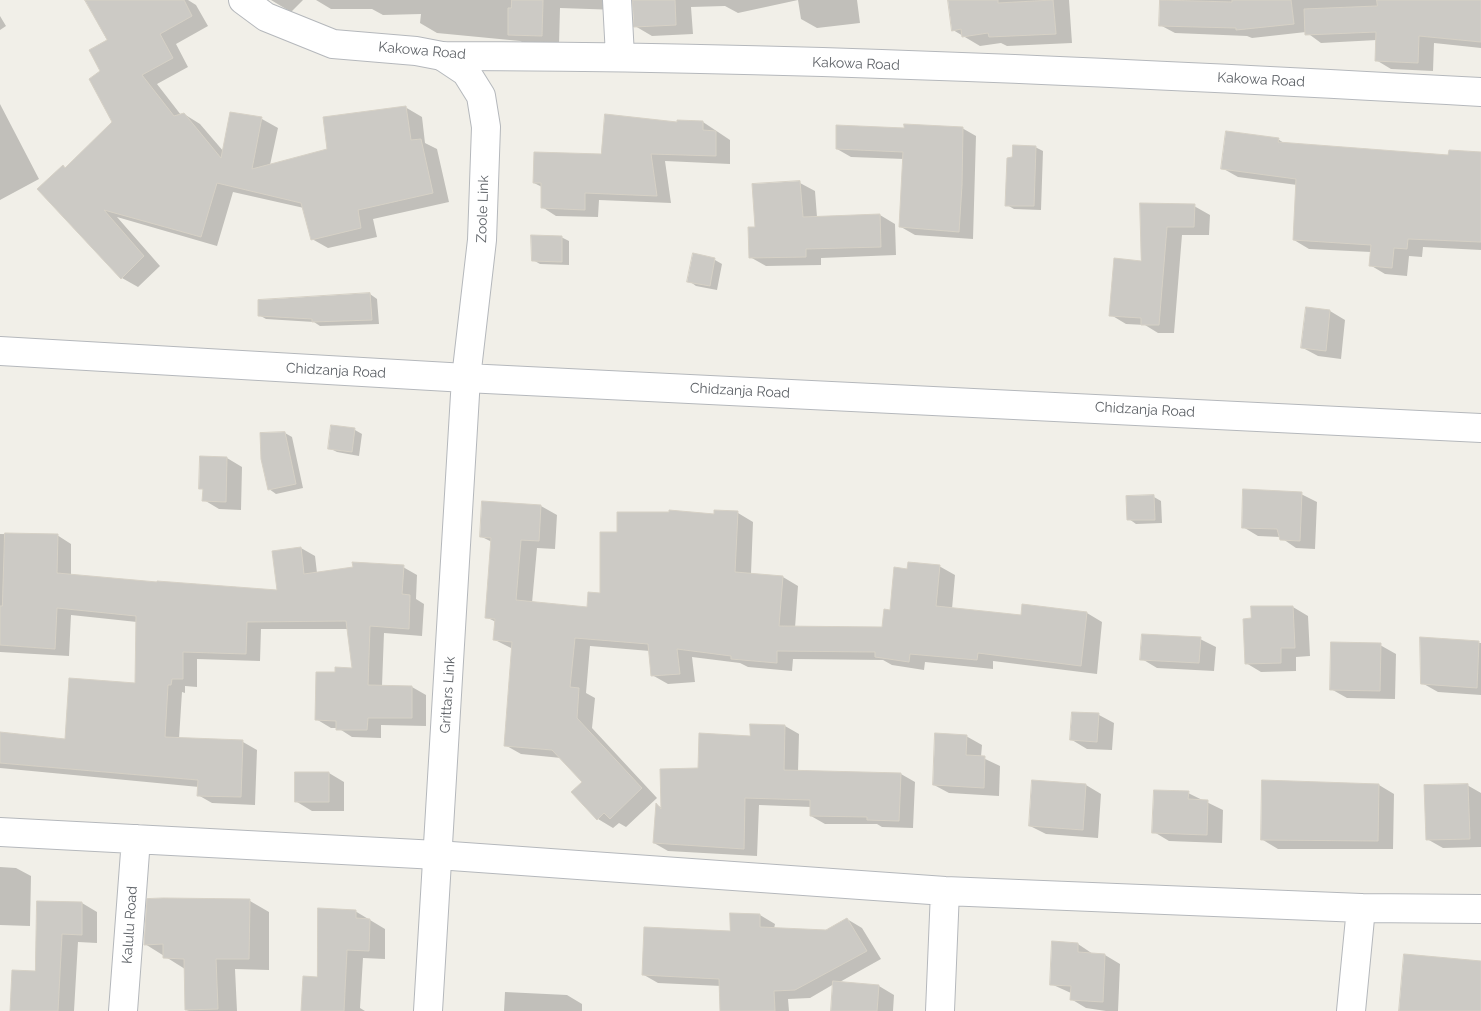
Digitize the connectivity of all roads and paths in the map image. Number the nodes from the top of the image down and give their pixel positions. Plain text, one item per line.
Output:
1 (243, 0) edge
2 (617, 0) edge
3 (442, 56) junction
4 (620, 56) junction
5 (1481, 92) edge
6 (0, 351) edge
7 (466, 378) junction
8 (1481, 428) edge
9 (0, 832) edge
10 (136, 839) junction
11 (438, 855) junction
12 (945, 892) junction
13 (1361, 908) junction
14 (1481, 908) edge
15 (123, 1011) edge
16 (428, 1011) edge
17 (940, 1011) edge
18 (1351, 1011) edge

1 - 3 street, Kakowa Road
2 - 4 street
3 - 4 street, Kakowa Road
3 - 7 street, Zoole Link
4 - 5 street, Kakowa Road
6 - 7 street, Chidzanja Road
7 - 8 street, Chidzanja Road
7 - 11 street, Grittars Link
9 - 10 street
10 - 11 street
10 - 15 street, Kalulu Road
11 - 12 street
11 - 16 street, Grittars Link
12 - 13 street
12 - 17 street
13 - 14 street
13 - 18 street

